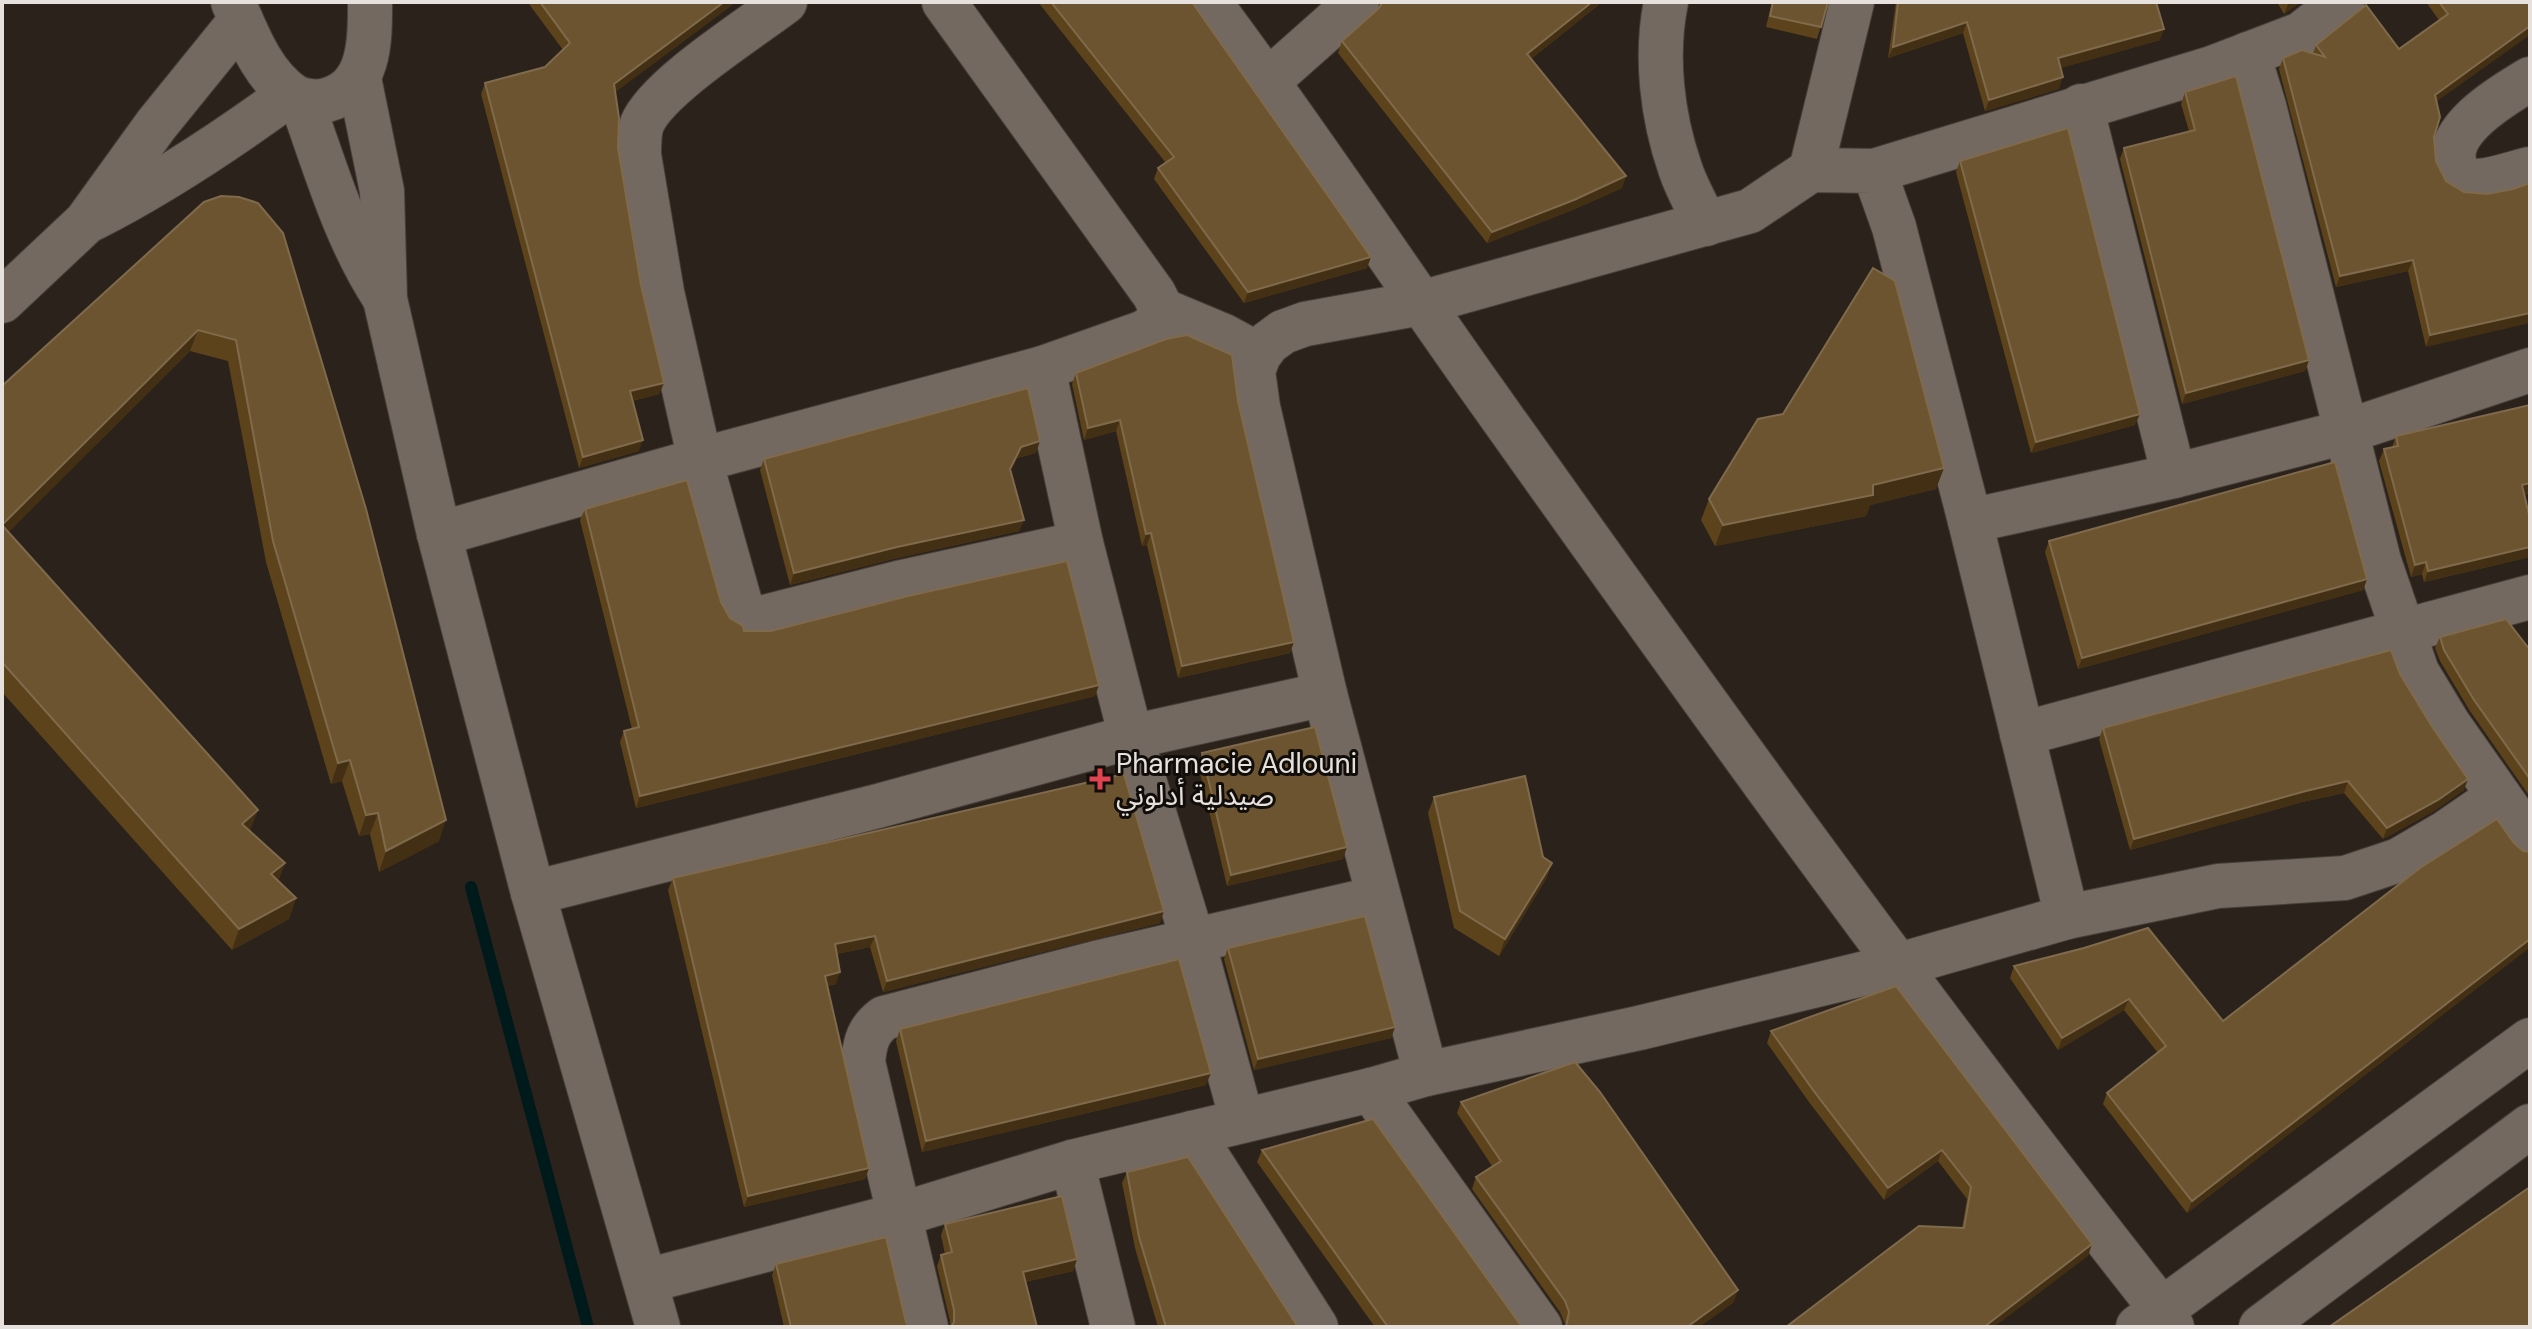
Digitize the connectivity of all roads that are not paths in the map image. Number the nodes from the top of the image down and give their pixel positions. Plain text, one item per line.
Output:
1 (370, 2) edge
2 (785, 2) edge
3 (944, 2) edge
4 (1209, 2) edge
5 (1357, 2) edge
6 (1666, 2) edge
7 (1852, 2) edge
8 (2342, 2) edge
9 (237, 11) edge
10 (2248, 54) junction
11 (359, 78) junction
12 (2530, 79) edge
13 (1268, 81) junction
14 (296, 97) junction
15 (2081, 106) junction
16 (2530, 169) edge
17 (1811, 170) junction
18 (1874, 171) junction
19 (86, 222) junction
20 (1706, 224) junction
21 (385, 299) junction
22 (2, 301) edge
23 (1421, 303) junction
24 (1162, 310) junction
25 (1259, 355) junction
26 (1043, 368) junction
27 (2530, 370) edge
28 (2345, 432) junction
29 (700, 460) junction
30 (2174, 476) junction
31 (1970, 521) junction
32 (439, 534) junction
33 (1081, 543) junction
34 (2530, 597) edge
35 (2404, 631) junction
36 (1325, 694) junction
37 (2022, 734) junction
38 (1131, 737) junction
39 (2498, 797) junction
40 (2530, 840) edge
41 (533, 893) junction
42 (1378, 898) junction
43 (2067, 917) junction
44 (1193, 941) junction
45 (1899, 965) junction
46 (2530, 1040) edge
47 (1426, 1074) junction
48 (1371, 1090) junction
49 (1242, 1120) junction
50 (2530, 1126) edge
51 (1192, 1133) junction
52 (1072, 1162) junction
53 (899, 1215) junction
54 (646, 1281) junction
55 (2157, 1321) edge
56 (658, 1327) edge
57 (926, 1327) edge
58 (1113, 1327) edge
59 (1316, 1327) edge
60 (1540, 1327) edge
61 (2261, 1327) edge

1 - 11 street
2 - 29 street
3 - 24 street
4 - 13 street
5 - 13 street
6 - 20 street
7 - 17 street
8 - 10 street
9 - 14 street
9 - 19 street
10 - 15 street
10 - 28 street
11 - 14 street
11 - 21 street
12 - 16 street
13 - 23 street
14 - 19 street
14 - 21 street
15 - 18 street
15 - 30 street
17 - 18 street
17 - 20 street
18 - 31 street
19 - 22 street
20 - 23 street
21 - 32 street
23 - 25 street
23 - 45 street
24 - 25 street
24 - 26 street
25 - 36 street
26 - 29 street
26 - 33 street
27 - 28 street
28 - 30 street
28 - 35 street
29 - 32 street
29 - 33 street
30 - 31 street
31 - 37 street
32 - 41 street
33 - 38 street
34 - 35 street
35 - 37 street
35 - 39 street
36 - 38 street
36 - 42 street
37 - 43 street
38 - 41 street
38 - 44 street
39 - 40 street
39 - 43 street
41 - 54 street
42 - 44 street
42 - 47 street
43 - 45 street
44 - 49 street
44 - 53 street
45 - 47 street
45 - 55 street
46 - 55 street
47 - 48 street
48 - 49 street
48 - 60 street
49 - 51 street
50 - 61 street
51 - 52 street
51 - 59 street
52 - 53 street
52 - 58 street
53 - 54 street
53 - 57 street
54 - 56 street

